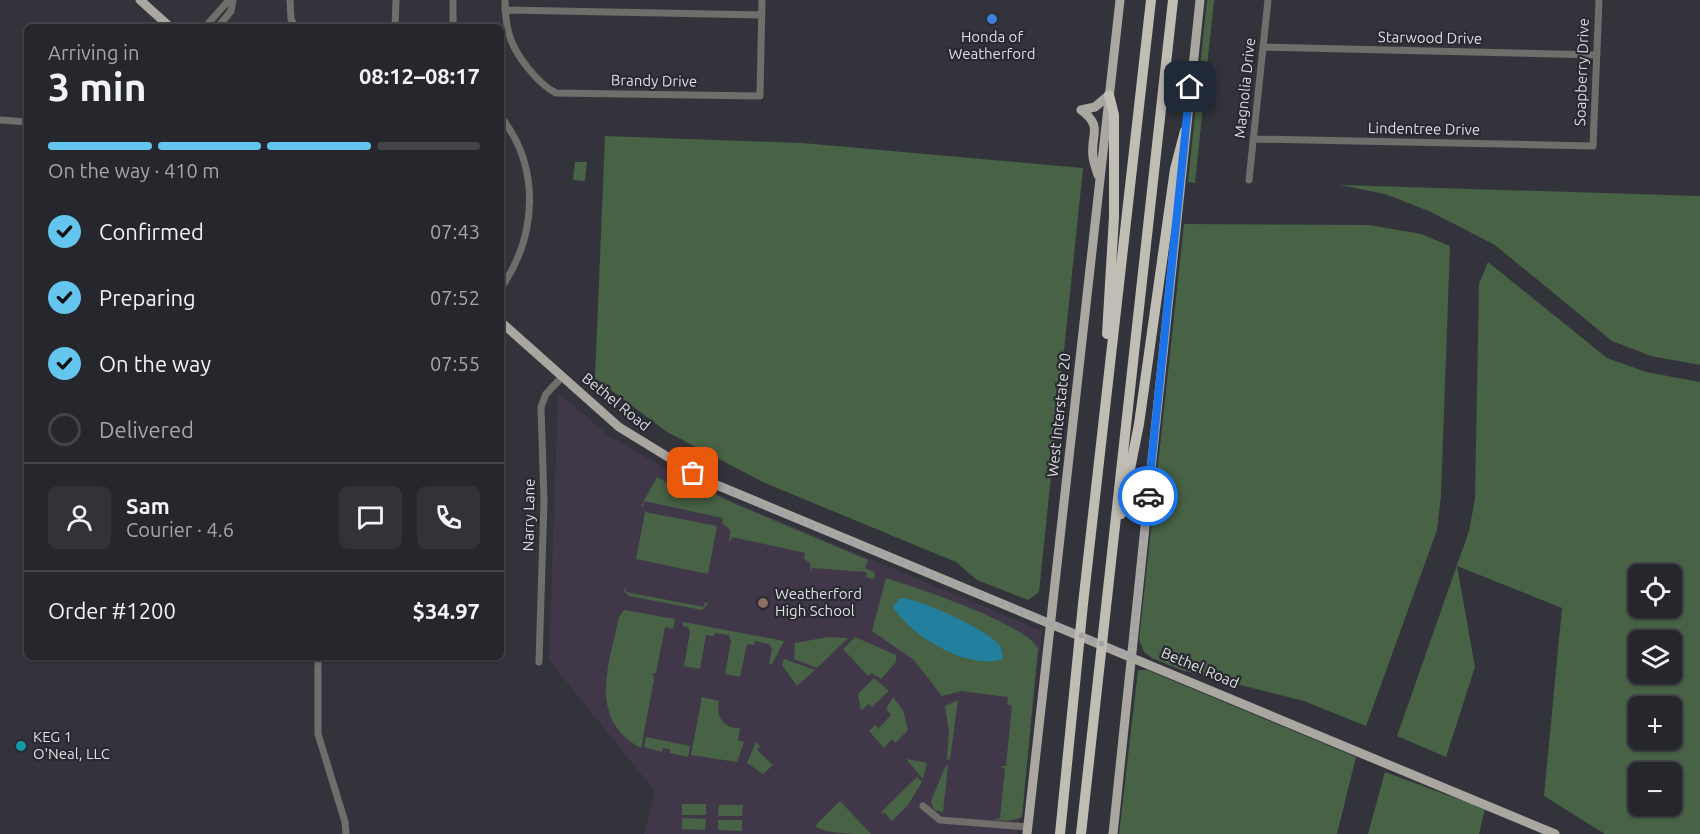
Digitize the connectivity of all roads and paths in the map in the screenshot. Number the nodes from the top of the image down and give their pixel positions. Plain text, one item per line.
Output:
1 (140, 0) edge
2 (229, 0) edge
3 (233, 0) edge
4 (290, 0) edge
5 (396, 0) edge
6 (453, 0) edge
7 (506, 0) edge
8 (762, 0) edge
9 (1120, 0) edge
10 (1151, 0) edge
11 (1173, 0) edge
12 (1200, 0) edge
13 (1268, 0) edge
14 (1599, 0) edge
15 (505, 10) junction
16 (762, 15) junction
17 (167, 24) edge
18 (208, 24) edge
19 (220, 24) edge
20 (294, 24) edge
21 (395, 24) edge
22 (453, 24) edge
23 (1264, 47) junction
24 (1597, 55) junction
25 (1109, 95) junction
26 (0, 120) edge
27 (24, 122) edge
28 (504, 124) edge
29 (1185, 131) junction
30 (1253, 139) junction
31 (1593, 146) joint
32 (1248, 180) dead end
33 (1100, 184) junction
34 (504, 283) edge
35 (504, 325) edge
36 (1111, 354) junction
37 (562, 377) junction
38 (1114, 531) junction
39 (1051, 625) junction
40 (1132, 656) junction
41 (318, 660) edge
42 (539, 662) dead end
43 (923, 806) dead end
44 (1027, 831) edge
45 (346, 834) edge
46 (1060, 834) edge
47 (1081, 834) edge
48 (1113, 834) edge
49 (1555, 834) edge

1 - 17 main road
2 - 18 street
3 - 19 street
4 - 20 street
5 - 21 street
6 - 22 street
7 - 15 street
8 - 16 street
9 - 25 main road, West Interstate 20
10 - 36 highway
11 - 38 highway
12 - 29 main road
13 - 23 street, Magnolia Drive
14 - 24 street, Soapberry Drive
15 - 16 street
15 - 16 street, Brandy Drive
23 - 24 street, Starwood Drive
23 - 30 street, Magnolia Drive
24 - 31 street, Soapberry Drive
25 - 33 main road, West Interstate 20
25 - 33 main road
25 - 36 highway
26 - 27 street
28 - 34 street
29 - 38 highway
29 - 40 main road
30 - 31 street, Lindentree Drive
30 - 32 street, Magnolia Drive
33 - 39 main road, West Interstate 20
35 - 37 main road, Bethel Road
36 - 46 highway
37 - 39 main road, Bethel Road
37 - 42 street, Narry Lane
38 - 47 highway
39 - 40 main road, Bethel Road
39 - 44 main road, West Interstate 20
40 - 48 main road
40 - 49 main road, Bethel Road
41 - 45 street
43 - 44 street

